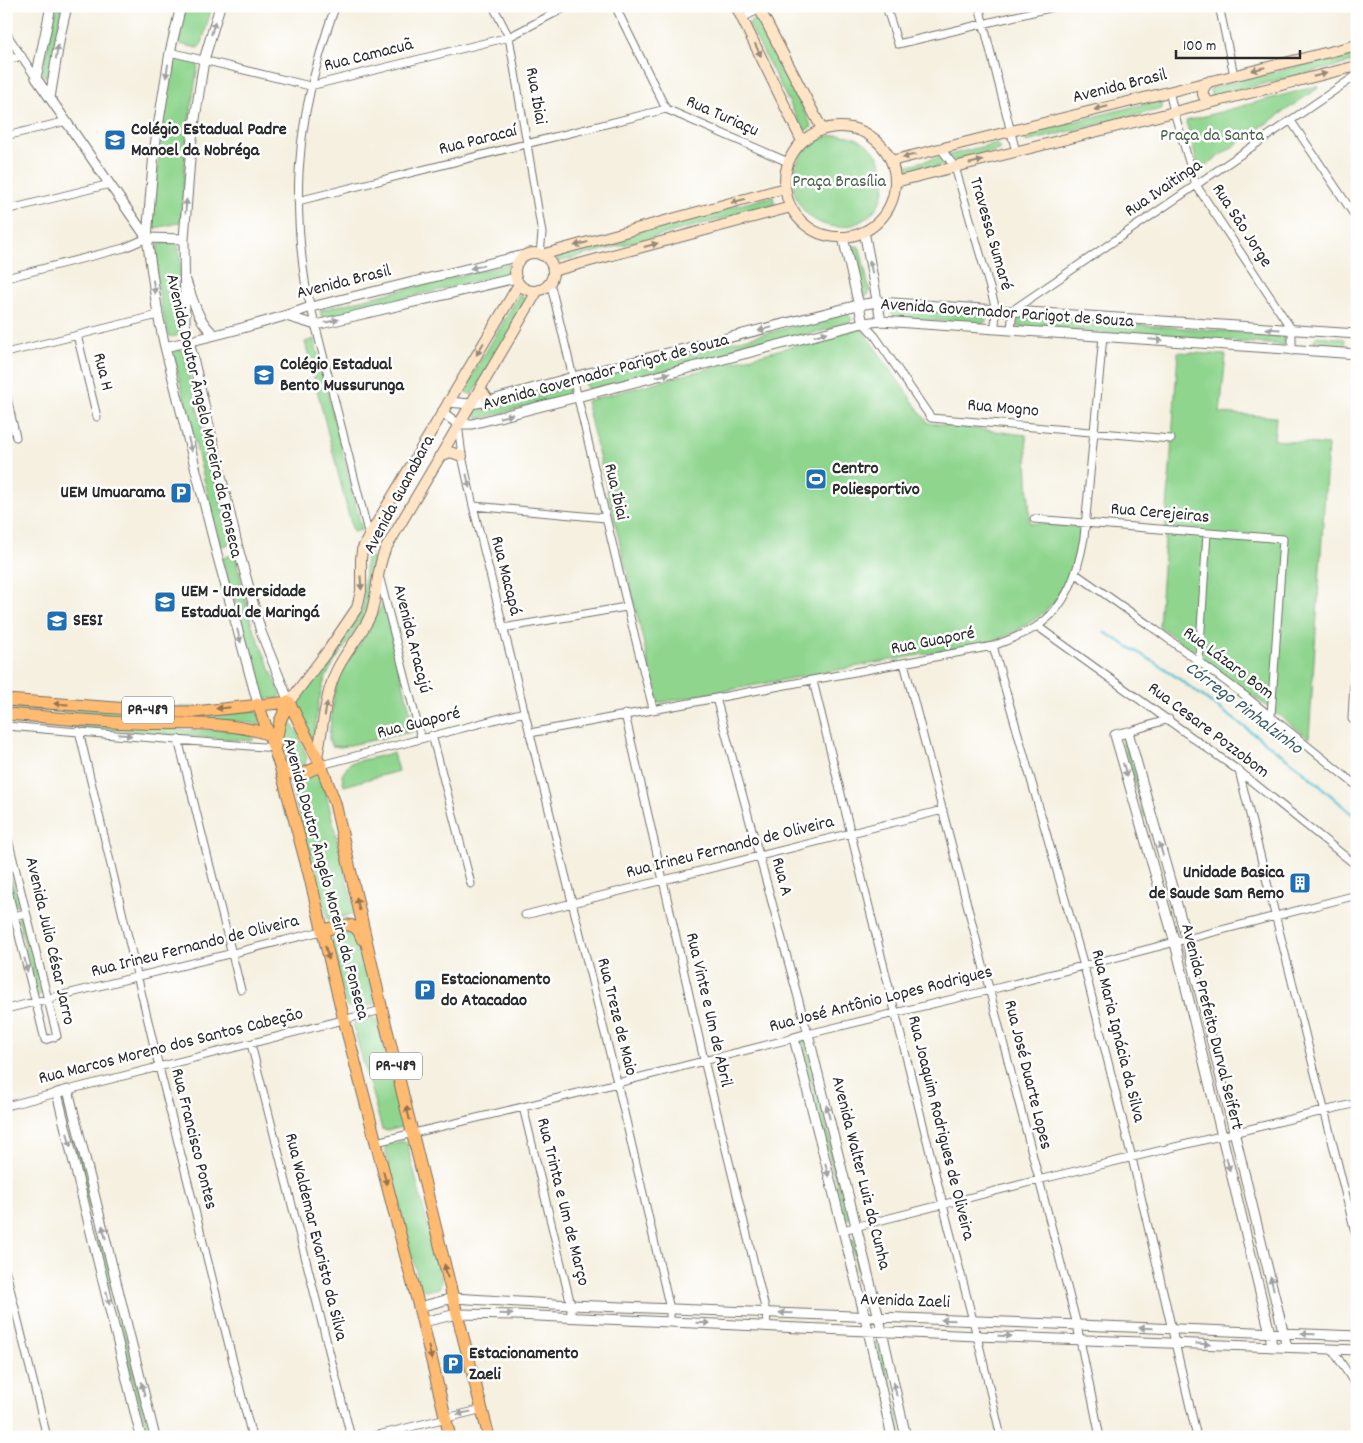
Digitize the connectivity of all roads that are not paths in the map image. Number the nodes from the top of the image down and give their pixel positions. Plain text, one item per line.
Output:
1 (51, 6) edge
2 (67, 6) edge
3 (181, 6) edge
4 (220, 6) edge
5 (336, 6) edge
6 (493, 6) edge
7 (568, 6) edge
8 (615, 6) edge
9 (736, 6) edge
10 (886, 6) edge
11 (979, 6) edge
12 (1058, 6) edge
13 (1219, 6) edge
14 (761, 7) edge
15 (742, 18) junction
16 (983, 23) junction
17 (6, 33) edge
18 (509, 37) junction
19 (1357, 45) edge
20 (170, 52) junction
21 (22, 56) junction
22 (6, 60) edge
23 (204, 60) junction
24 (1357, 66) edge
25 (1234, 75) junction
26 (1357, 75) edge
27 (36, 78) junction
28 (1210, 81) junction
29 (310, 86) junction
30 (1169, 91) junction
31 (50, 98) junction
32 (1210, 102) junction
33 (666, 108) junction
34 (1174, 112) junction
35 (1291, 121) junction
36 (66, 122) junction
37 (822, 130) junction
38 (1011, 131) junction
39 (6, 136) edge
40 (802, 141) junction
41 (528, 144) junction
42 (940, 149) junction
43 (1016, 152) junction
44 (891, 161) junction
45 (788, 162) junction
46 (955, 167) junction
47 (895, 182) junction
48 (110, 184) junction
49 (1196, 185) junction
50 (785, 188) junction
51 (298, 201) junction
52 (791, 208) junction
53 (6, 210) edge
54 (1357, 219) edge
55 (864, 231) junction
56 (843, 237) junction
57 (147, 238) junction
58 (184, 239) junction
59 (541, 254) junction
60 (524, 255) junction
61 (553, 271) junction
62 (184, 276) junction
63 (6, 278) edge
64 (517, 281) junction
65 (550, 282) junction
66 (538, 290) junction
67 (878, 302) junction
68 (858, 305) junction
69 (311, 307) junction
70 (996, 309) junction
71 (1013, 310) junction
72 (158, 315) junction
73 (285, 316) junction
74 (880, 320) junction
75 (862, 323) junction
76 (316, 325) junction
77 (996, 328) junction
78 (1011, 329) junction
79 (1292, 330) junction
80 (1357, 334) edge
81 (77, 335) junction
82 (215, 335) junction
83 (875, 336) junction
84 (1103, 336) junction
85 (188, 342) junction
86 (165, 347) junction
87 (1292, 351) junction
88 (6, 353) edge
89 (1357, 354) edge
90 (574, 378) junction
91 (480, 388) junction
92 (6, 394) edge
93 (578, 398) junction
94 (489, 401) junction
95 (448, 402) junction
96 (470, 404) junction
97 (442, 412) junction
98 (97, 417) dead end
99 (458, 424) junction
100 (1094, 433) junction
101 (16, 437) dead end
102 (1171, 439) dead end
103 (462, 456) junction
104 (439, 457) junction
105 (473, 506) junction
106 (606, 518) junction
107 (1034, 519) dead end
108 (1085, 523) junction
109 (1207, 533) junction
110 (368, 536) junction
111 (1076, 574) junction
112 (379, 577) junction
113 (626, 607) junction
114 (1037, 626) junction
115 (503, 628) junction
116 (1357, 631) edge
117 (993, 646) junction
118 (1199, 661) junction
119 (904, 664) junction
120 (813, 681) junction
121 (716, 698) junction
122 (6, 700) edge
123 (289, 702) junction
124 (261, 704) junction
125 (653, 708) junction
126 (524, 712) junction
127 (284, 713) junction
128 (6, 714) edge
129 (625, 714) junction
130 (1271, 716) junction
131 (1169, 719) junction
132 (299, 721) junction
133 (1357, 723) edge
134 (6, 726) edge
135 (79, 731) junction
136 (1128, 732) junction
137 (530, 733) junction
138 (270, 735) junction
139 (432, 735) junction
140 (421, 738) junction
141 (178, 739) junction
142 (275, 748) junction
143 (319, 761) junction
144 (280, 766) junction
145 (1239, 771) junction
146 (1357, 786) edge
147 (942, 810) junction
148 (6, 831) edge
149 (850, 833) junction
150 (759, 856) junction
151 (1357, 866) edge
152 (663, 881) junction
153 (6, 883) edge
154 (471, 884) dead end
155 (1357, 895) edge
156 (572, 904) junction
157 (26, 913) junction
158 (525, 915) dead end
159 (1276, 915) junction
160 (14, 916) junction
161 (6, 918) edge
162 (322, 931) junction
163 (1187, 940) junction
164 (1174, 942) junction
165 (368, 948) junction
166 (231, 953) junction
167 (1084, 966) junction
168 (138, 976) junction
169 (241, 990) dead end
170 (990, 990) junction
171 (48, 999) junction
172 (35, 1002) junction
173 (6, 1009) edge
174 (382, 1010) junction
175 (895, 1014) junction
176 (344, 1020) junction
177 (808, 1034) junction
178 (794, 1038) junction
179 (250, 1044) junction
180 (704, 1060) junction
181 (159, 1067) junction
182 (617, 1082) junction
183 (68, 1090) junction
184 (58, 1093) junction
185 (1357, 1103) edge
186 (6, 1106) edge
187 (523, 1107) junction
188 (1323, 1111) junction
189 (413, 1133) junction
190 (1234, 1133) junction
191 (1221, 1136) junction
192 (376, 1142) junction
193 (1132, 1158) junction
194 (1038, 1180) junction
195 (943, 1204) junction
196 (857, 1226) junction
197 (843, 1230) junction
198 (1357, 1240) edge
199 (6, 1272) edge
200 (453, 1298) junction
201 (571, 1305) junction
202 (419, 1307) junction
203 (670, 1309) junction
204 (766, 1312) junction
205 (457, 1314) junction
206 (571, 1317) junction
207 (865, 1317) junction
208 (879, 1318) junction
209 (974, 1321) junction
210 (423, 1322) junction
211 (670, 1322) junction
212 (1077, 1325) junction
213 (767, 1326) junction
214 (1171, 1329) junction
215 (868, 1330) junction
216 (882, 1331) junction
217 (1270, 1333) junction
218 (1284, 1333) junction
219 (978, 1336) junction
220 (1357, 1336) edge
221 (1080, 1339) junction
222 (1174, 1343) junction
223 (1272, 1347) junction
224 (1287, 1347) junction
225 (1332, 1349) junction
226 (1357, 1350) edge
227 (1357, 1387) edge
228 (483, 1409) junction
229 (446, 1418) junction
230 (47, 1437) edge
231 (141, 1437) edge
232 (155, 1437) edge
233 (252, 1437) edge
234 (351, 1437) edge
235 (370, 1437) edge
236 (450, 1437) edge
237 (489, 1437) edge
238 (892, 1437) edge
239 (906, 1437) edge
240 (1001, 1437) edge
241 (1100, 1437) edge
242 (1197, 1437) edge

1 - 27 street
31 -> 2 street
3 - 20 street, Avenida Doutor Ângelo Moreira da Fonseca
23 -> 4 street, Avenida Doutor Ângelo Moreira da Fonseca
5 - 29 street
6 - 18 street, Rua Ibiai
7 - 18 street, Rua Camacuã
8 - 33 street, Rua Turiaçu
9 - 15 main road
10 - 16 street
11 - 16 street
12 - 16 street
13 - 25 street
14 - 15 street
14 - 37 main road
15 -> 40 main road
16 - 38 street
17 - 21 street
18 - 29 street, Rua Camacuã
18 - 41 street, Rua Ibiai
19 -> 25 main road, Avenida Brasil
20 - 23 street, Rua Camacuã
20 -> 57 street, Avenida Doutor Ângelo Moreira da Fonseca
21 - 22 street
21 - 27 street
23 - 29 street, Rua Camacuã
58 -> 23 street, Avenida Doutor Ângelo Moreira da Fonseca
32 -> 24 main road
25 - 28 main road, Avenida Brasil
26 - 35 street, Rua Ivaitinga
27 - 31 street
28 - 30 main road, Avenida Brasil
28 - 32 main road
29 - 51 street
30 - 34 street, Rua São Jorge
30 -> 38 main road, Avenida Brasil
31 - 36 street
32 - 34 main road
33 - 41 street, Rua Paracaí
33 - 45 street, Rua Turiaçu
34 - 43 main road
34 - 49 street, Rua São Jorge
35 - 49 street, Rua Ivaitinga
35 - 54 street
36 - 39 street
36 - 48 street
37 - 40 main road
37 - 44 main road
38 - 42 main road, Avenida Brasil
38 - 43 street
40 - 45 main road
41 - 51 street, Rua Paracaí
41 - 59 street, Rua Ibiai
42 -> 44 main road, Avenida Brasil
42 - 46 street
46 -> 43 main road
44 - 47 main road
45 - 50 main road
46 - 47 main road
46 - 70 street, Travessa Sumaré
47 - 55 main road
48 - 53 street
48 - 57 street
49 - 71 street, Rua Ivaitinga
49 - 79 street, Rua São Jorge
50 - 52 main road
50 -> 59 main road
51 - 69 street
52 - 56 main road
61 -> 52 main road
55 - 56 main road
67 -> 55 street
56 - 68 street
57 - 58 street
57 - 63 street
57 -> 72 street, Avenida Doutor Ângelo Moreira da Fonseca
58 - 62 street, Avenida Doutor Ângelo Moreira da Fonseca
59 - 60 main road
59 - 61 main road
60 - 64 main road
60 -> 69 street, Avenida Brasil
61 - 65 main road
62 - 82 street
62 - 85 street, Avenida Doutor Ângelo Moreira da Fonseca
64 - 66 main road
76 -> 64 street, Avenida Brasil
64 -> 95 main road, Avenida Guanabara
65 - 66 main road
65 - 90 street, Rua Ibiai
66 - 91 main road, Avenida Guanabara
67 - 68 street, Avenida Governador Parigot de Souza
67 - 70 street, Avenida Governador Parigot de Souza
67 - 74 street
68 - 75 street
68 -> 90 street, Avenida Governador Parigot de Souza
69 - 73 street, Avenida Brasil
69 - 76 street
70 - 71 street, Avenida Governador Parigot de Souza
70 - 77 street, Travessa Sumaré
71 - 78 street
79 -> 71 street, Avenida Governador Parigot de Souza
72 - 81 street
72 - 86 street, Avenida Doutor Ângelo Moreira da Fonseca
73 - 76 street, Avenida Brasil
73 - 82 street
74 - 75 street, Avenida Governador Parigot de Souza
74 - 77 street, Avenida Governador Parigot de Souza
74 - 83 street
75 - 83 street, Rua Mogno
93 -> 75 street, Avenida Governador Parigot de Souza
76 - 110 street
77 - 78 street, Avenida Governador Parigot de Souza
78 - 84 street, Avenida Governador Parigot de Souza
79 - 80 street, Avenida Governador Parigot de Souza
79 - 87 street
81 - 88 street
81 - 98 street, Rua H
82 - 85 street
83 - 100 street, Rua Mogno
84 -> 87 street, Avenida Governador Parigot de Souza
84 - 100 street, Rua Guaporé
85 - 86 street
85 - 123 street, Avenida Doutor Ângelo Moreira da Fonseca
86 -> 124 street, Avenida Doutor Ângelo Moreira da Fonseca
87 - 89 street, Avenida Governador Parigot de Souza
90 - 93 street, Rua Ibiai
90 - 94 street, Avenida Governador Parigot de Souza
91 - 94 main road
91 - 96 main road, Avenida Guanabara
92 - 101 street
99 -> 93 street, Avenida Governador Parigot de Souza
93 - 106 street, Rua Ibiai
94 - 96 street, Avenida Governador Parigot de Souza
95 - 96 street, Avenida Governador Parigot de Souza
95 - 97 main road, Avenida Guanabara
96 - 99 main road, Avenida Guanabara
97 - 99 street
97 - 110 main road, Avenida Guanabara
99 - 103 street, Rua Macapá
99 - 104 main road, Avenida Guanabara
100 - 102 street, Rua Mogno
100 - 108 street, Rua Guaporé
103 - 104 main road
103 -> 105 street, Rua Macapá
104 - 112 main road, Avenida Guanabara
105 - 106 street
105 - 115 street, Rua Macapá
106 - 113 street, Rua Ibiai
107 - 108 street, Rua Cerejeiras
108 - 109 street, Rua Cerejeiras
108 - 111 street, Rua Guaporé
109 - 118 street
109 - 130 street, Rua Cerejeiras
110 -> 123 main road, Avenida Guanabara
111 - 114 street, Rua Guaporé
111 - 118 street, Rua Lázaro Bom
112 - 140 street, Avenida Aracajú
143 -> 112 main road, Avenida Guanabara
113 - 115 street
113 - 125 street, Rua Ibiai
114 - 117 street, Rua Guaporé
114 - 131 street, Rua Cesare Pozzobom
115 - 126 street, Rua Macapá
116 - 133 street
117 - 119 street, Rua Guaporé
117 - 167 street, Rua Maria Ignácia da Silva
118 - 130 street, Rua Lázaro Bom
119 - 120 street, Rua Guaporé
119 - 147 street, Rua José Duarte Lopes
120 - 121 street, Rua Guaporé
120 - 149 street, Rua Joaquim Rodrigues de Oliveira
121 - 125 street, Rua Guaporé
121 - 150 street, Rua A
124 -> 122 main road, PR-489 / PR-489
123 - 124 main road, PR-489 / PR-489
123 - 127 main road
123 - 132 main road, Avenida Doutor Ângelo Moreira da Fonseca / PR-489
124 - 127 main road
124 - 138 main road, Avenida Doutor Ângelo Moreira da Fonseca / PR-489
125 - 129 street, Rua Guaporé
126 - 137 street, Rua Macapá
126 - 139 street, Rua Guaporé
127 - 132 main road
127 - 142 main road
128 - 138 main road, PR-489 / PR-489
129 - 137 street, Rua Guaporé
129 - 152 street, Rua Vinte e Um de Abril
130 - 146 street, Rua Lázaro Bom
131 - 136 street
131 - 145 street, Rua Cesare Pozzobom
132 - 143 main road, Avenida Doutor Ângelo Moreira da Fonseca / PR-489
134 - 135 street
135 -> 141 street
135 - 168 street, Rua Francisco Pontes
163 -> 136 street, Avenida Prefeito Durval Seifert
136 -> 164 street, Avenida Prefeito Durval Seifert
137 - 156 street, Rua Treze de Maio
138 - 142 main road, Avenida Doutor Ângelo Moreira da Fonseca / PR-489
139 - 140 street, Rua Guaporé
139 - 154 street
140 - 143 street, Rua Guaporé
141 - 142 street
141 - 166 street
142 - 144 main road, Avenida Doutor Ângelo Moreira da Fonseca / PR-489
143 - 144 main road
165 -> 143 main road, Avenida Doutor Ângelo Moreira da Fonseca / PR-489
144 - 162 main road, Avenida Doutor Ângelo Moreira da Fonseca / PR-489
145 - 151 street, Rua Cesare Pozzobom
145 - 159 street
147 - 149 street, Rua Irineu Fernando de Oliveira
147 - 170 street, Rua José Duarte Lopes
148 - 157 street, Avenida Julio César Jarro
149 - 150 street, Rua Irineu Fernando de Oliveira
149 - 175 street, Rua Joaquim Rodrigues de Oliveira
150 - 152 street, Rua Irineu Fernando de Oliveira
150 - 177 street, Rua A
152 - 156 street, Rua Irineu Fernando de Oliveira
152 - 180 street, Rua Vinte e Um de Abril
153 - 160 street, Avenida Julio César Jarro
155 - 159 street, Rua José Antônio Lopes Rodrigues
156 - 158 street, Rua Irineu Fernando de Oliveira
156 - 182 street, Rua Treze de Maio
157 - 160 street
157 - 171 street, Avenida Julio César Jarro
159 - 163 street, Rua José Antônio Lopes Rodrigues
159 - 188 street
160 - 161 street
160 -> 172 street, Avenida Julio César Jarro
162 - 165 main road
162 - 166 street, Rua Irineu Fernando de Oliveira
162 -> 176 main road, Avenida Doutor Ângelo Moreira da Fonseca / PR-489
163 - 164 street, Rua José Antônio Lopes Rodrigues
163 - 190 street, Avenida Prefeito Durval Seifert
164 - 167 street, Rua José Antônio Lopes Rodrigues
164 - 191 street, Avenida Prefeito Durval Seifert
165 - 174 main road, Avenida Doutor Ângelo Moreira da Fonseca / PR-489
166 - 168 street, Rua Irineu Fernando de Oliveira
166 - 169 street
167 - 170 street, Rua José Antônio Lopes Rodrigues
167 - 193 street, Rua Maria Ignácia da Silva
168 - 171 street, Rua Irineu Fernando de Oliveira
168 - 181 street, Rua Francisco Pontes
170 - 175 street, Rua José Antônio Lopes Rodrigues
170 - 194 street, Rua José Duarte Lopes
171 - 172 street
171 - 172 street, Avenida Julio César Jarro
172 - 173 street
174 - 176 street, Rua Marcos Moreno dos Santos Cabeção
189 -> 174 main road, Avenida Doutor Ângelo Moreira da Fonseca / PR-489
175 - 177 street, Rua José Antônio Lopes Rodrigues
175 - 195 street, Rua Joaquim Rodrigues de Oliveira
176 - 179 street, Rua Marcos Moreno dos Santos Cabeção
176 - 192 main road, Avenida Doutor Ângelo Moreira da Fonseca / PR-489
177 - 178 street, Rua José Antônio Lopes Rodrigues
196 -> 177 street, Avenida Walter Luiz da Cunha
178 - 180 street, Rua José Antônio Lopes Rodrigues
178 -> 197 street, Avenida Walter Luiz da Cunha
179 - 181 street, Rua Marcos Moreno dos Santos Cabeção
179 - 234 street, Rua Waldemar Evaristo da Silva
180 - 182 street, Rua José Antônio Lopes Rodrigues
180 - 204 street, Rua Vinte e Um de Abril
181 - 183 street, Rua Marcos Moreno dos Santos Cabeção
181 - 233 street, Rua Francisco Pontes
182 - 187 street, Rua José Antônio Lopes Rodrigues
182 - 203 street, Rua Treze de Maio
183 - 184 street, Rua Marcos Moreno dos Santos Cabeção
232 -> 183 street
184 - 186 street, Rua Marcos Moreno dos Santos Cabeção
184 -> 231 street
185 - 188 street
187 - 189 street, Rua José Antônio Lopes Rodrigues
187 - 201 street, Rua Trinta e Um de Março
188 - 190 street
188 - 198 street
189 - 192 street, Rua José Antônio Lopes Rodrigues
200 -> 189 main road, Avenida Doutor Ângelo Moreira da Fonseca / PR-489
190 - 191 street
218 -> 190 street, Avenida Prefeito Durval Seifert
191 - 193 street
191 -> 217 street, Avenida Prefeito Durval Seifert
192 -> 202 main road, Avenida Doutor Ângelo Moreira da Fonseca / PR-489
193 - 194 street
193 - 214 street, Rua Maria Ignácia da Silva
194 - 195 street
194 - 212 street, Rua José Duarte Lopes
195 - 196 street
195 - 209 street, Rua Joaquim Rodrigues de Oliveira
196 - 197 street
196 - 208 street, Avenida Walter Luiz da Cunha
197 - 207 street, Avenida Walter Luiz da Cunha
199 - 230 street
200 - 201 street, Avenida Zaeli
200 - 202 street, Avenida Zaeli
200 - 205 main road, Avenida Doutor Ângelo Moreira da Fonseca / PR-489
201 - 203 street, Avenida Zaeli
201 - 206 street, Rua Trinta e Um de Março
202 - 210 main road, Avenida Doutor Ângelo Moreira da Fonseca / PR-489
203 - 204 street, Avenida Zaeli
203 - 211 street, Rua Treze de Maio
207 -> 204 street, Avenida Zaeli
204 - 213 street, Rua Vinte e Um de Abril
205 -> 206 street, Avenida Zaeli
205 - 210 street, Avenida Zaeli
205 - 228 main road, Avenida Doutor Ângelo Moreira da Fonseca / PR-489
206 - 211 street, Avenida Zaeli
207 - 208 street, Avenida Zaeli
207 - 215 street, Avenida Walter Luiz da Cunha
209 -> 208 street, Avenida Zaeli
208 - 216 street, Avenida Walter Luiz da Cunha
209 - 212 street, Avenida Zaeli
209 - 219 street, Rua Joaquim Rodrigues de Oliveira
210 -> 229 main road, Avenida Doutor Ângelo Moreira da Fonseca / PR-489
211 -> 213 street, Avenida Zaeli
214 -> 212 street, Avenida Zaeli
212 - 221 street, Rua José Duarte Lopes
213 - 215 street, Avenida Zaeli
214 - 217 street, Avenida Zaeli
214 - 222 street, Rua Maria Ignácia da Silva
215 - 216 street, Avenida Zaeli
215 - 238 street, Avenida Walter Luiz da Cunha
216 - 219 street, Avenida Zaeli
239 -> 216 street, Avenida Walter Luiz da Cunha
217 - 218 street, Avenida Zaeli
217 - 223 street, Avenida Prefeito Durval Seifert
220 -> 218 street, Avenida Zaeli
218 - 224 street, Avenida Prefeito Durval Seifert
219 -> 221 street, Avenida Zaeli
219 - 240 street, Rua Joaquim Rodrigues de Oliveira
221 - 222 street, Avenida Zaeli
221 - 241 street, Rua José Duarte Lopes
222 -> 223 street, Avenida Zaeli
222 - 242 street, Rua Maria Ignácia da Silva
223 - 224 street, Avenida Zaeli
224 - 225 street, Avenida Zaeli
225 - 226 street, Avenida Zaeli
225 - 227 street
228 -> 229 street
228 - 237 main road, Avenida Doutor Ângelo Moreira da Fonseca / PR-489
229 - 235 street
229 - 236 main road, Avenida Doutor Ângelo Moreira da Fonseca / PR-489

